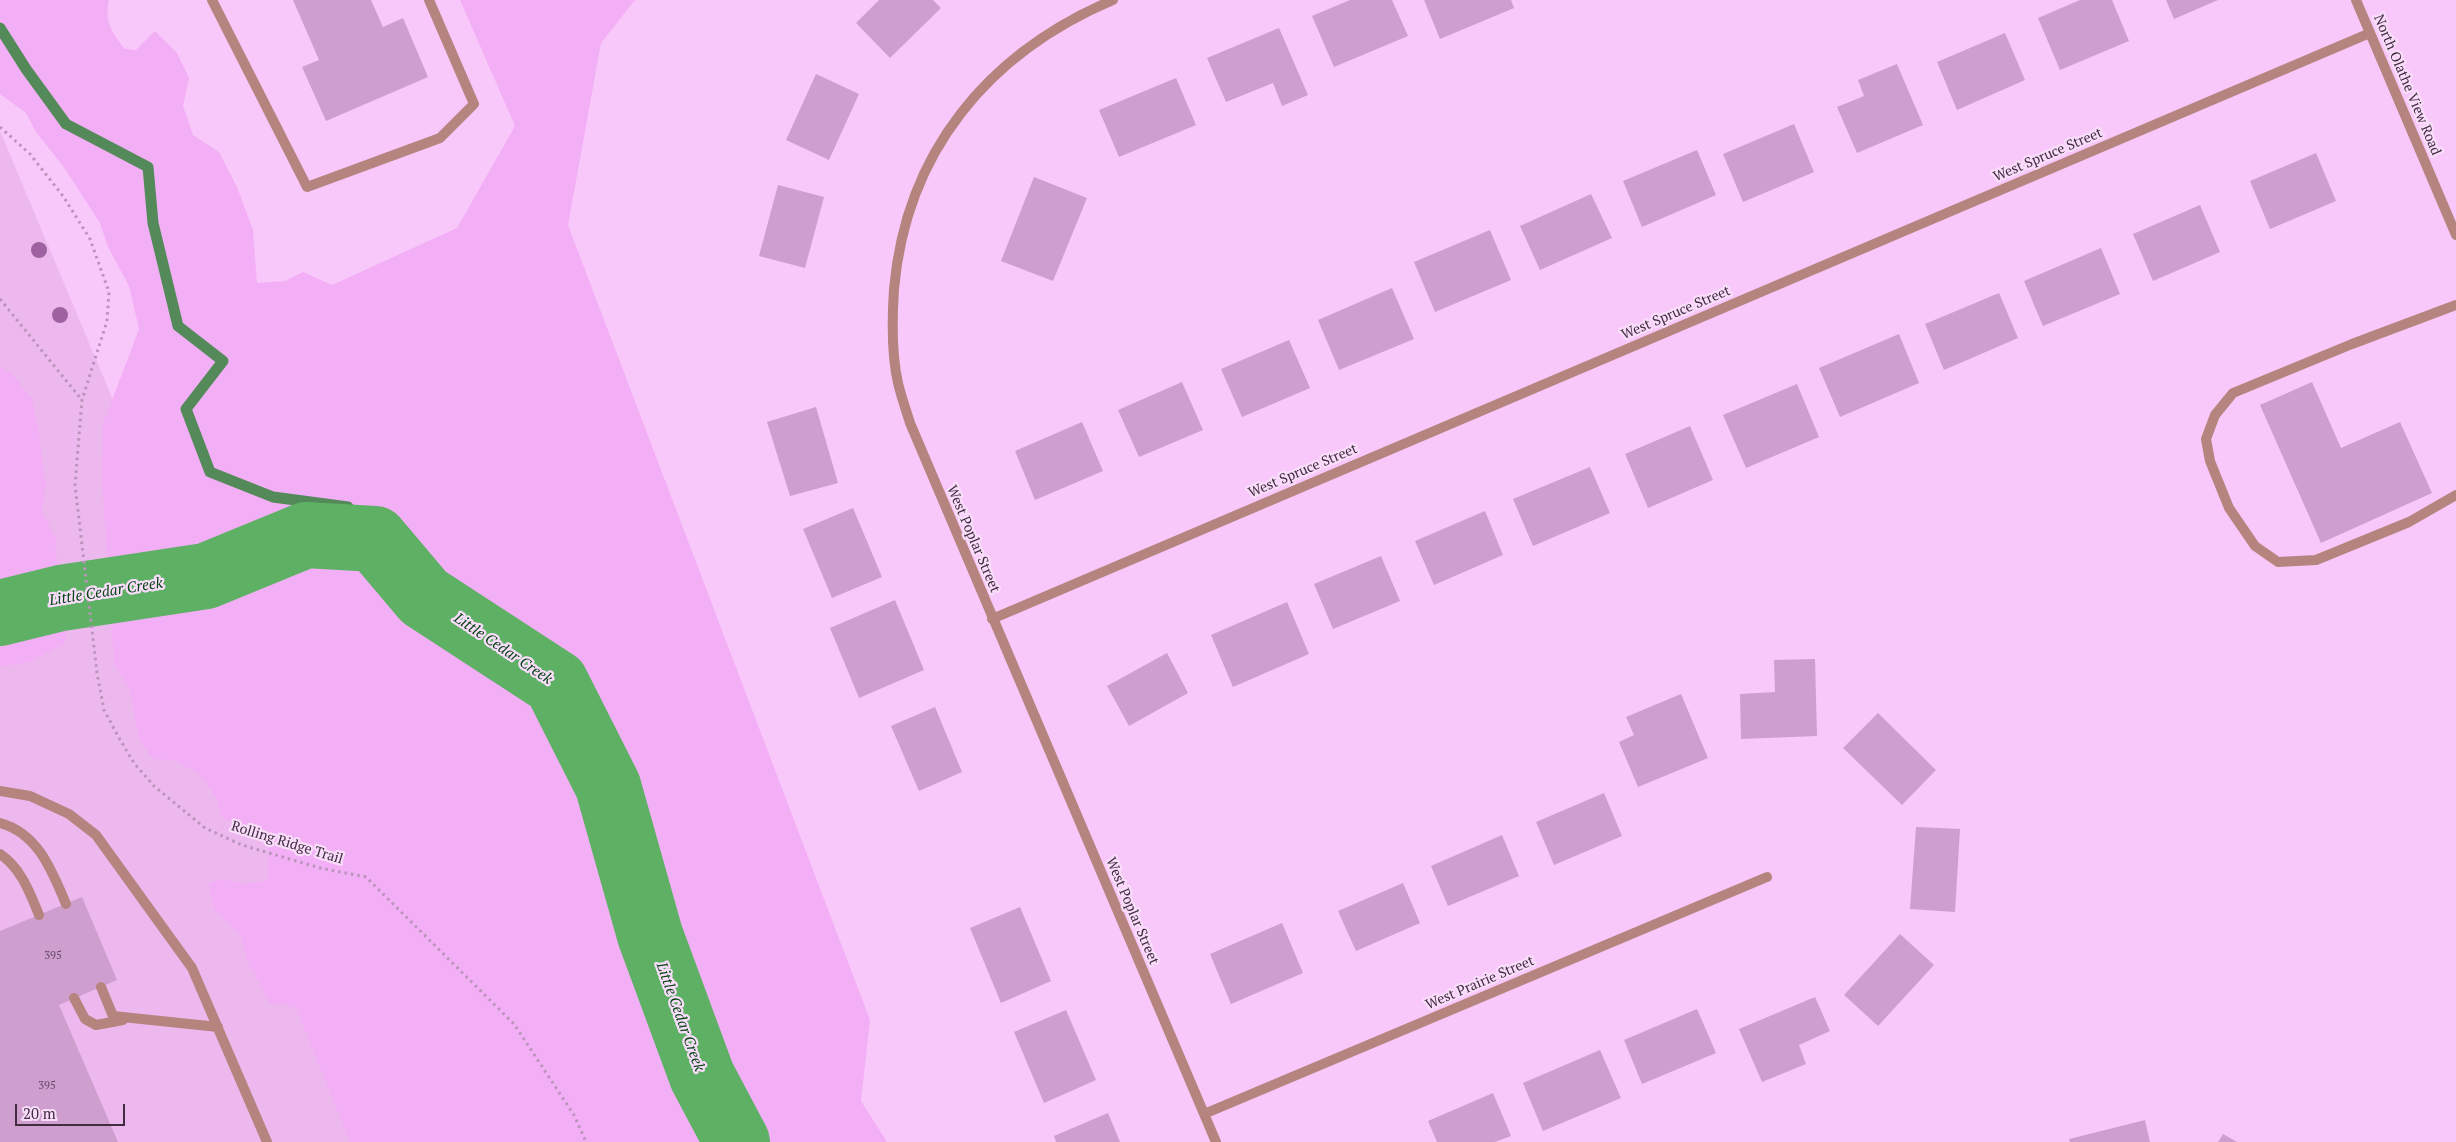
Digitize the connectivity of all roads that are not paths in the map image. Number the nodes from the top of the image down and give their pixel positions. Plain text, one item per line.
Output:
1 (212, 0) edge
2 (429, 0) edge
3 (1113, 0) edge
4 (2356, 0) edge
5 (2370, 33) junction
6 (2454, 224) edge
7 (2456, 236) edge
8 (2456, 305) edge
9 (2456, 495) edge
10 (992, 618) junction
11 (0, 791) edge
12 (0, 823) edge
13 (0, 854) edge
14 (1766, 877) dead end
15 (66, 904) dead end
16 (39, 915) dead end
17 (100, 987) dead end
18 (74, 998) dead end
19 (132, 1018) junction
20 (218, 1027) junction
21 (1204, 1114) junction
22 (266, 1142) edge
23 (1216, 1142) edge

1 - 2 street
3 - 10 street, West Poplar Street
4 - 5 street, North Olathe View Road
5 - 6 street, North Olathe View Road
5 - 10 street, West Spruce Street
6 - 7 street, North Olathe View Road
8 - 9 street
10 - 21 street, West Poplar Street
11 - 20 street
12 - 15 street
13 - 16 street
14 - 21 street, West Prairie Street
17 - 19 street
18 - 19 street
19 - 20 street
20 - 22 street
21 - 23 street, West Poplar Street

